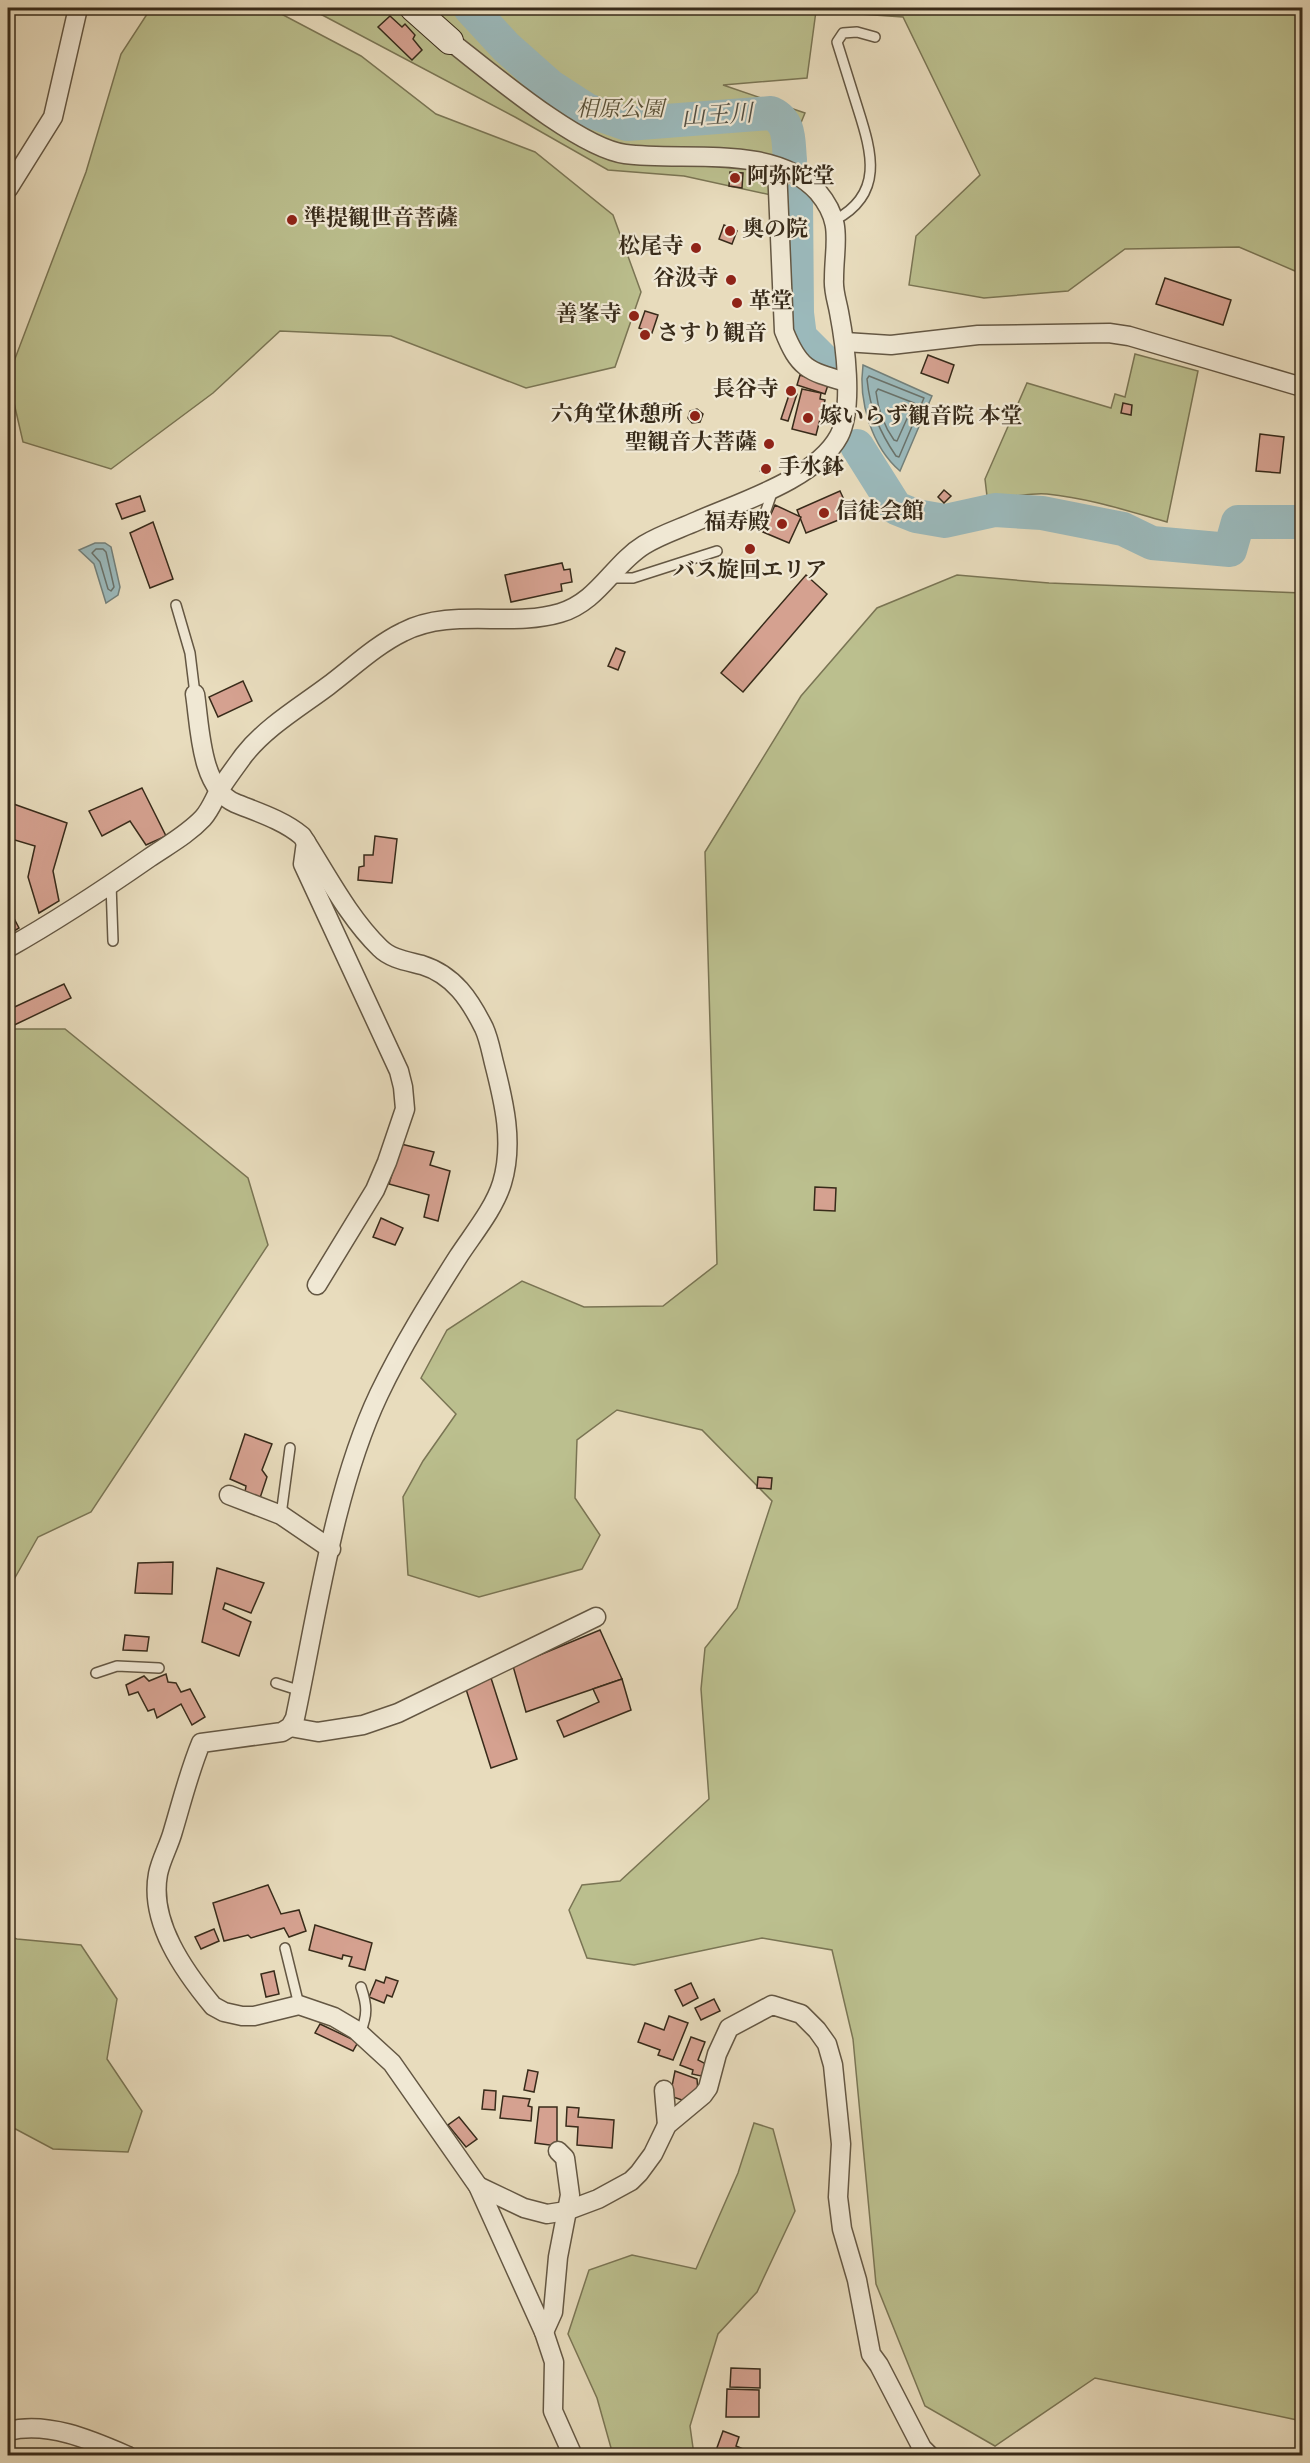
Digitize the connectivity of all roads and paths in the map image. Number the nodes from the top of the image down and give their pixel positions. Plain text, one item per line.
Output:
1 (78, 8) edge
2 (413, 8) edge
3 (875, 37) dead end
4 (450, 41) joint
5 (777, 167) junction
6 (8, 189) edge
7 (835, 220) junction
8 (845, 342) junction
9 (846, 382) junction
10 (1302, 387) edge
11 (773, 489) junction
12 (764, 516) dead end
13 (717, 551) dead end
14 (611, 578) junction
15 (176, 605) dead end
16 (195, 694) joint
17 (218, 792) junction
18 (306, 842) junction
19 (111, 884) junction
20 (113, 941) dead end
21 (8, 948) edge
22 (317, 1285) dead end
23 (290, 1448) dead end
24 (229, 1494) dead end
25 (281, 1515) junction
26 (331, 1549) junction
27 (596, 1617) dead end
28 (159, 1668) dead end
29 (96, 1673) dead end
30 (276, 1683) dead end
31 (301, 1691) junction
32 (290, 1727) junction
33 (285, 1948) dead end
34 (361, 1987) dead end
35 (299, 2005) junction
36 (360, 2033) junction
37 (664, 2090) dead end
38 (667, 2125) junction
39 (558, 2151) dead end
40 (478, 2186) junction
41 (566, 2211) junction
42 (544, 2332) junction
43 (8, 2432) edge
44 (128, 2456) edge
45 (573, 2456) edge
46 (930, 2456) edge

1 - 6 street
2 - 4 street
3 - 7 lane
4 - 5 street
5 - 7 street
5 - 9 street
7 - 8 street
8 - 9 street
8 - 10 street
9 - 11 street
11 - 12 lane
11 - 14 street
13 - 14 lane
14 - 17 street
15 - 16 lane
16 - 17 street
17 - 18 street
17 - 19 street
18 - 22 street
18 - 26 street
19 - 20 lane
19 - 21 street
23 - 25 lane
24 - 25 street
25 - 26 street
26 - 31 street
27 - 32 street
28 - 29 lane
30 - 31 lane
31 - 32 street
32 - 35 street
33 - 35 lane
34 - 36 lane
35 - 36 street
36 - 40 street
37 - 38 street
38 - 41 street
38 - 46 street
39 - 41 street
40 - 41 street
40 - 42 street
41 - 42 street
42 - 45 street
43 - 44 street

